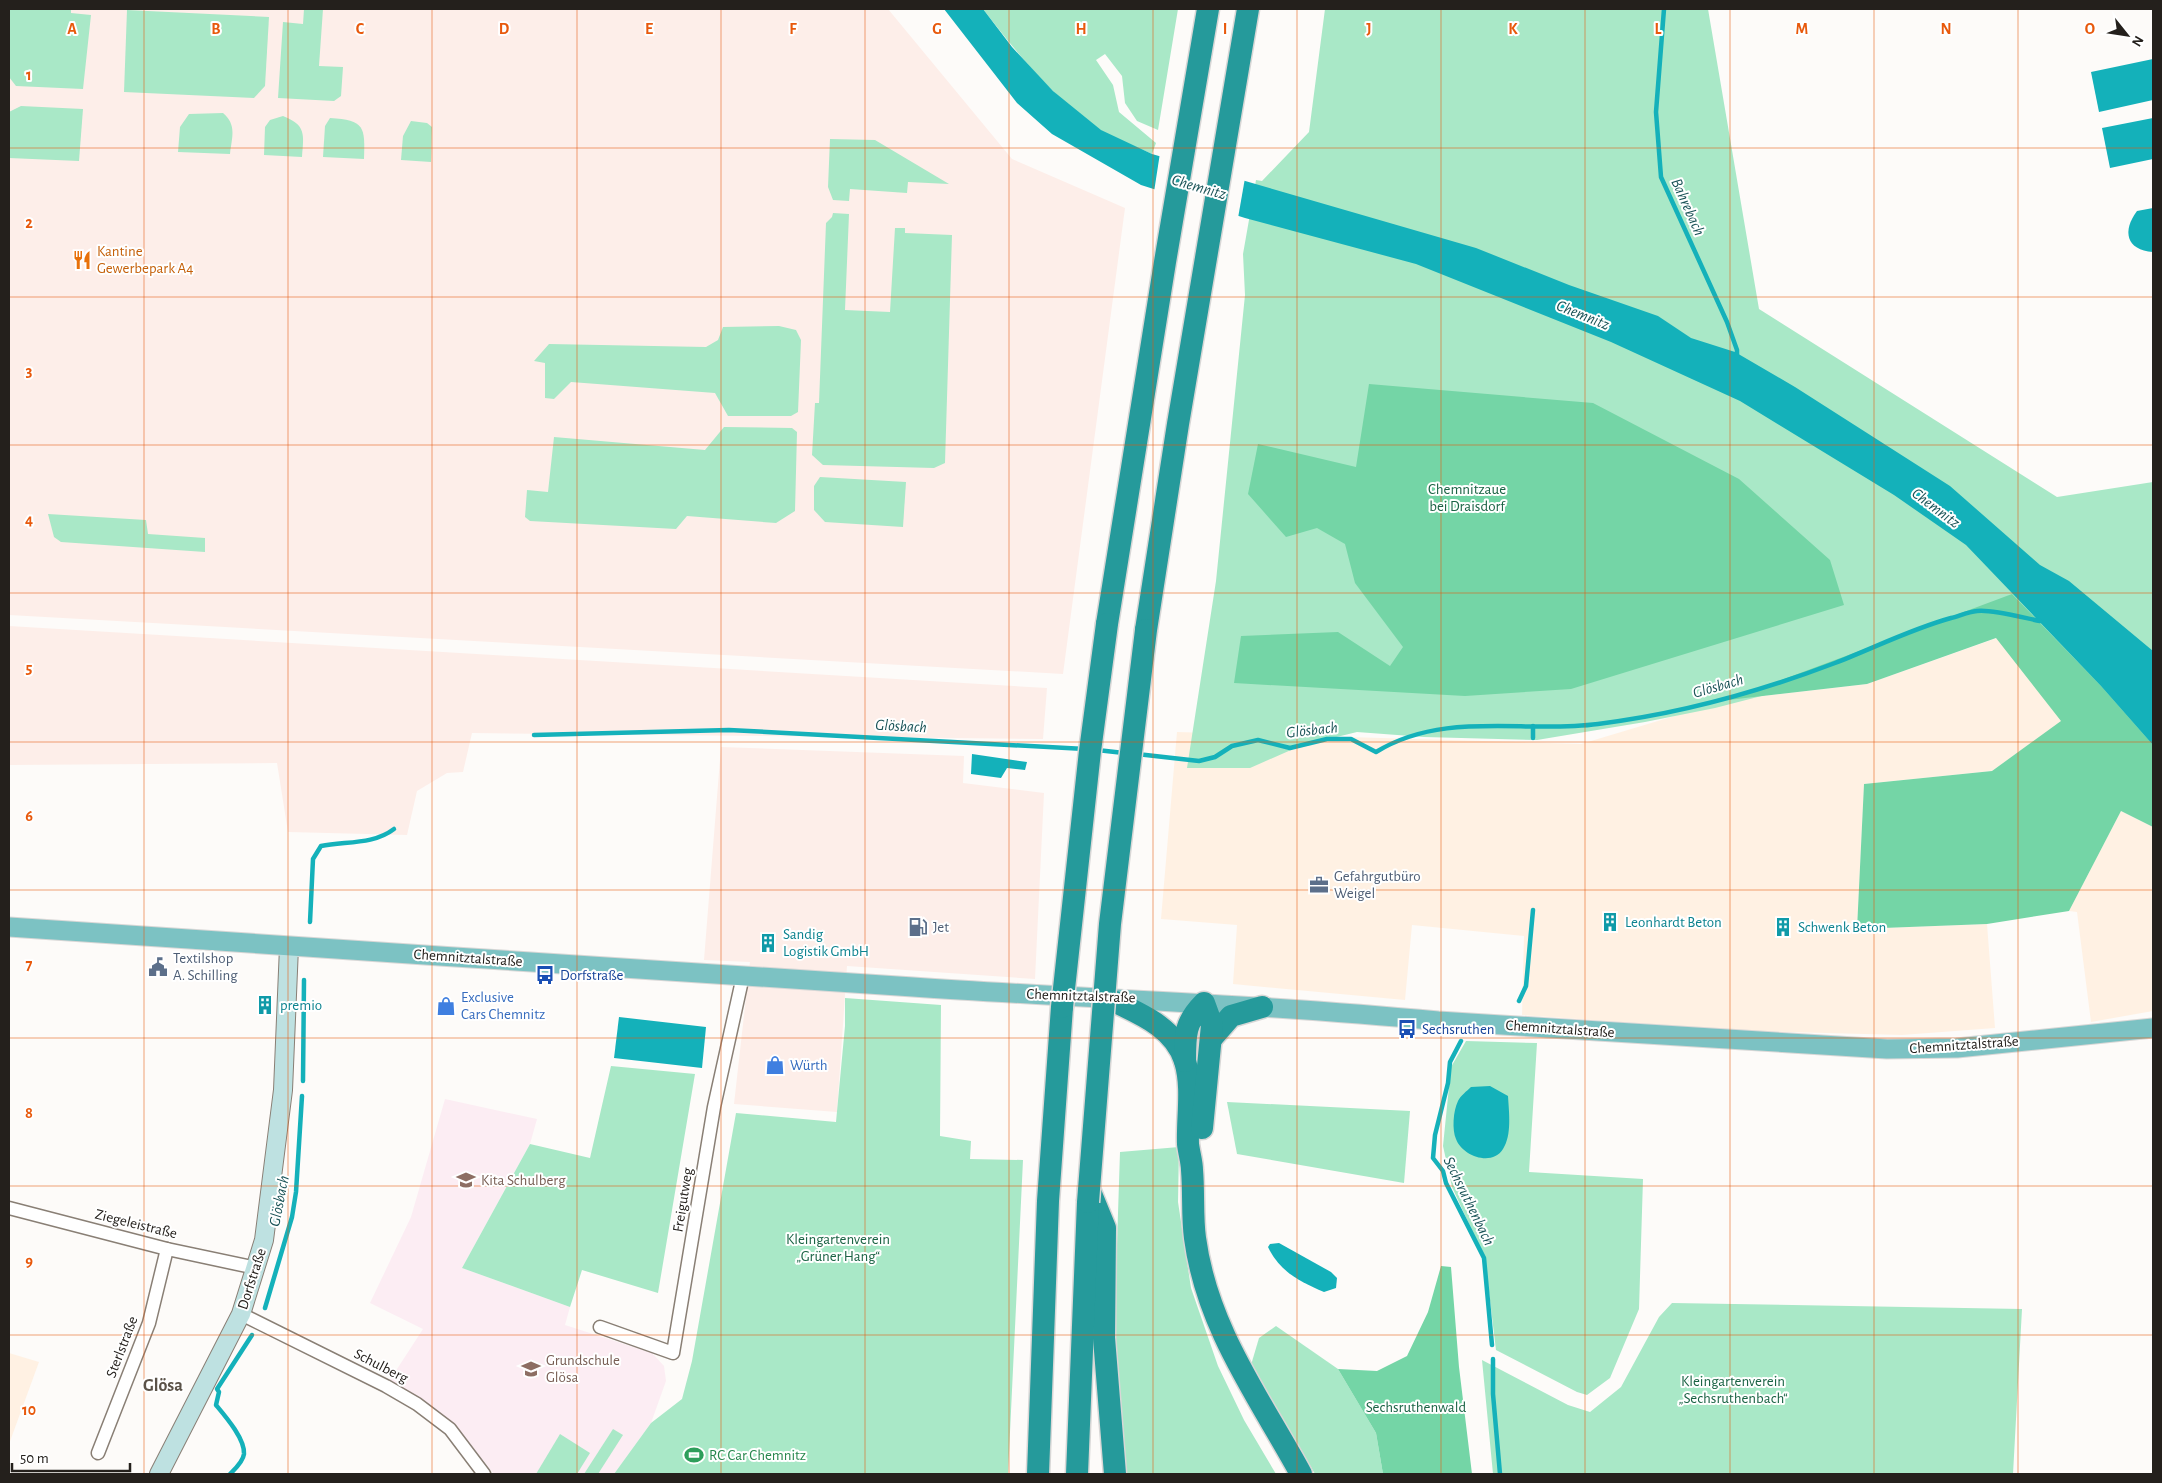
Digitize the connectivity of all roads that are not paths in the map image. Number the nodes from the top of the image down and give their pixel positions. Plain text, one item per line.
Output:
1 (1208, 9) edge
2 (1248, 9) edge
3 (9, 927) edge
4 (289, 946) junction
5 (742, 976) junction
6 (1105, 997) junction
7 (1204, 1003) junction
8 (1262, 1007) junction
9 (2153, 1028) edge
10 (1211, 1039) junction
11 (1185, 1061) junction
12 (1192, 1170) junction
13 (1090, 1198) junction
14 (9, 1208) edge
15 (167, 1249) junction
16 (256, 1268) junction
17 (241, 1314) junction
18 (600, 1328) dead end
19 (98, 1453) dead end
20 (1035, 1468) edge
21 (159, 1474) edge
22 (484, 1474) edge
23 (1078, 1474) edge
24 (1114, 1474) edge
25 (1301, 1474) edge

1 - 20 highway, bridge
2 - 13 highway, bridge
3 - 4 main road, Chemnitztalstraße
4 - 5 main road, Chemnitztalstraße
4 - 16 street, Dorfstraße
5 - 6 main road, Chemnitztalstraße
5 - 18 street, Freigutweg
6 - 7 main road, Chemnitztalstraße
6 - 11 highway
7 - 8 main road, Chemnitztalstraße
7 - 10 highway
7 - 11 highway
8 - 9 main road, Chemnitztalstraße
8 - 10 highway
10 - 12 highway
11 - 12 highway
12 - 25 highway
13 - 23 highway
13 - 24 highway
14 - 15 street, Ziegeleistraße
15 - 16 street, Ziegeleistraße
15 - 19 street, Sterlstraße
16 - 17 street, Dorfstraße
17 - 21 street, Dorfstraße
17 - 22 street, Schulberg

